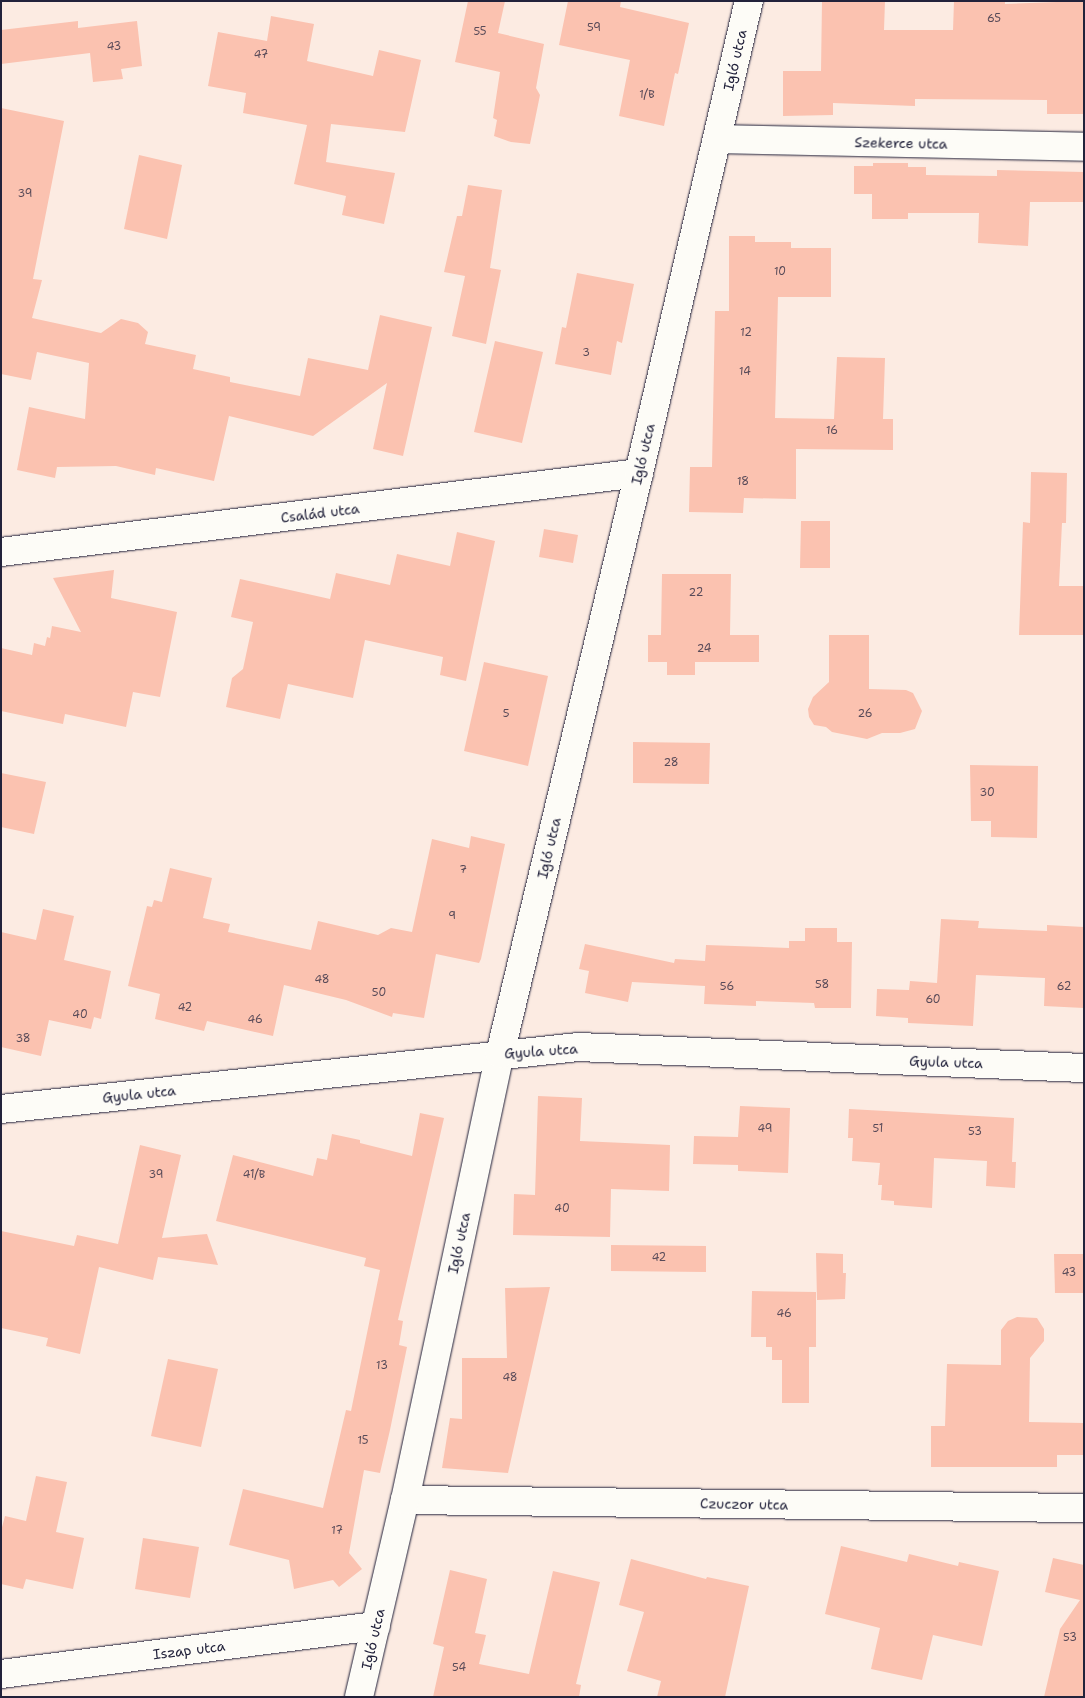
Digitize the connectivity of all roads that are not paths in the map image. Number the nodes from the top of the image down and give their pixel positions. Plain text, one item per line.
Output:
1 (748, 1) edge
2 (717, 139) junction
3 (1084, 147) edge
4 (639, 473) junction
5 (1, 552) edge
6 (500, 1054) junction
7 (1084, 1068) edge
8 (1, 1109) edge
9 (405, 1500) junction
10 (1084, 1508) edge
11 (376, 1626) junction
12 (1, 1674) edge
13 (359, 1697) edge

1 - 2 street, Igló utca
2 - 3 street, Szekerce utca
2 - 4 street, Igló utca
4 - 5 street, Család utca
4 - 6 street, Igló utca
6 - 7 street, Gyula utca
6 - 8 street, Gyula utca
6 - 9 street, Igló utca
9 - 10 street, Czuczor utca
9 - 11 street, Igló utca
11 - 12 street, Iszap utca
11 - 13 street, Igló utca

